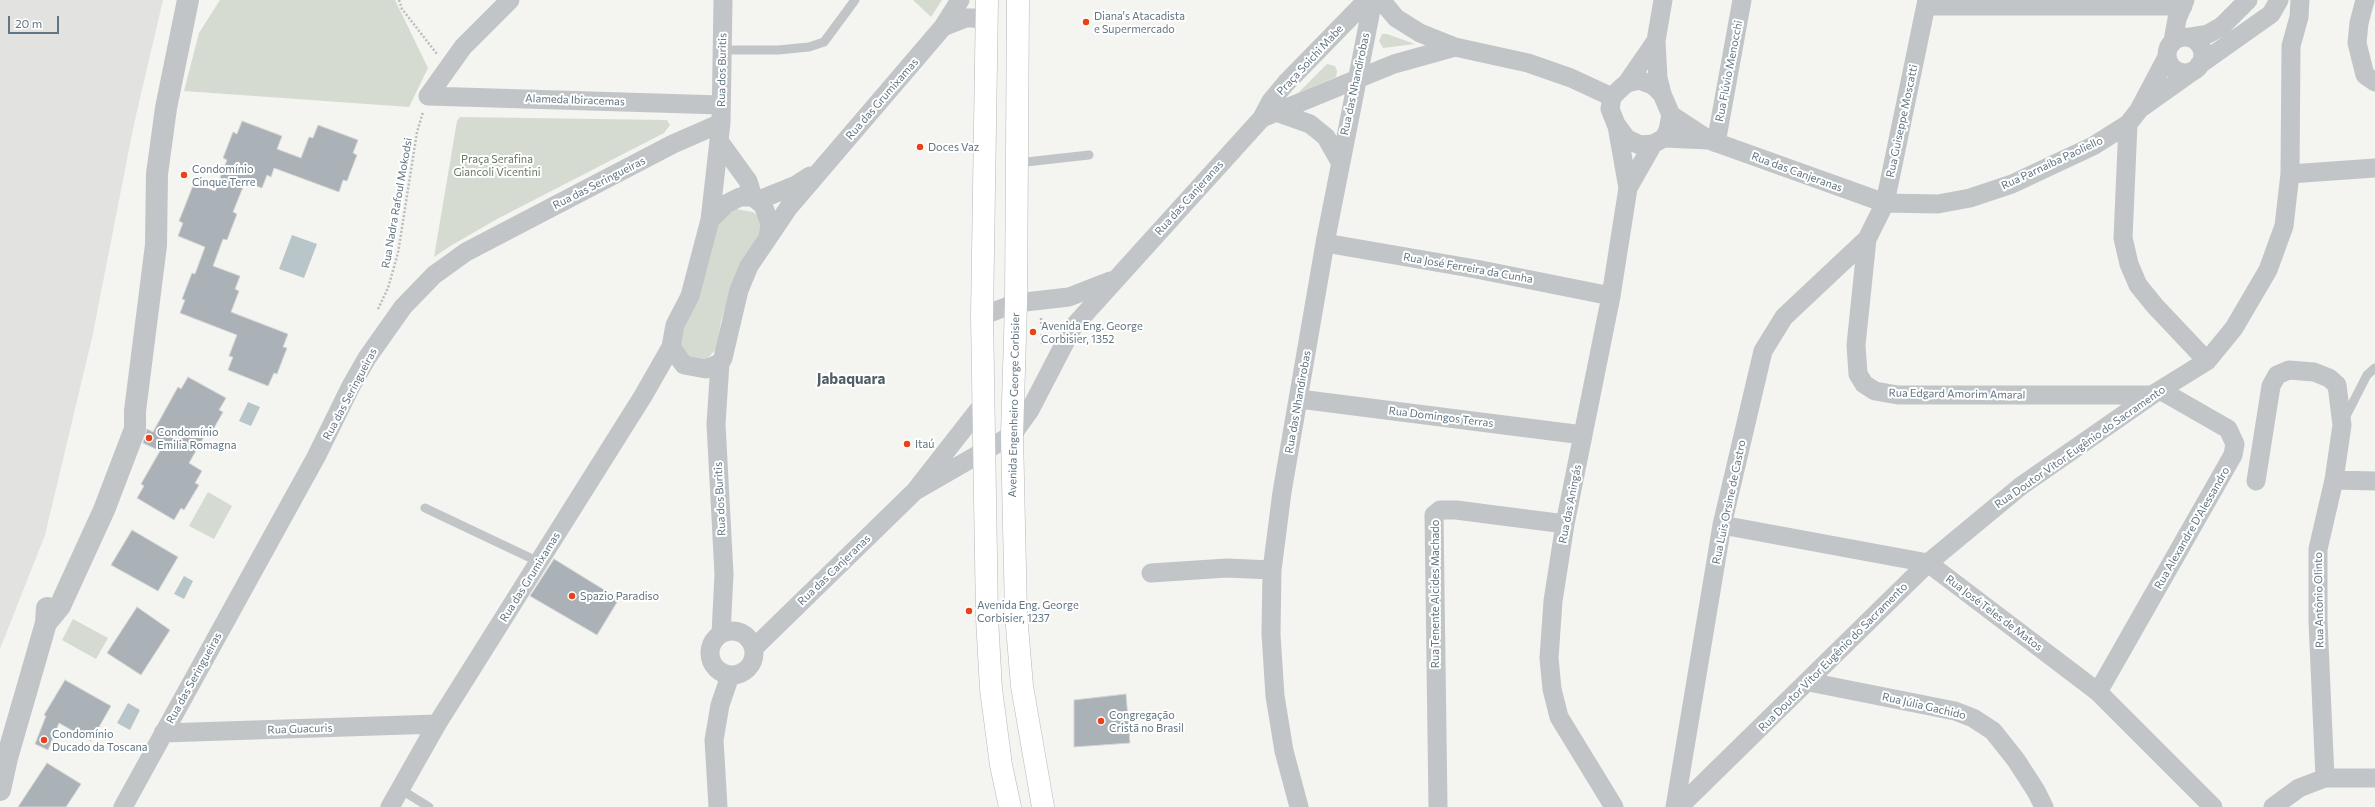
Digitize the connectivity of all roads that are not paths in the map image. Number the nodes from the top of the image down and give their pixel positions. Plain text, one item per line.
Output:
1 (188, 0) edge
2 (510, 0) edge
3 (723, 0) edge
4 (854, 0) edge
5 (960, 0) edge
6 (987, 0) edge
7 (1018, 0) edge
8 (1367, 0) edge
9 (1373, 0) edge
10 (1381, 0) edge
11 (1663, 0) edge
12 (1742, 0) edge
13 (2248, 0) edge
14 (2279, 0) edge
15 (2283, 0) edge
16 (2300, 0) edge
17 (2365, 0) edge
18 (1927, 3) edge
19 (2183, 5) edge
20 (987, 24) junction
21 (943, 27) junction
22 (1656, 41) junction
23 (2179, 43) junction
24 (2291, 46) junction
25 (1455, 47) junction
26 (722, 50) junction
27 (2196, 68) junction
28 (1355, 80) junction
29 (2375, 82) edge
30 (1627, 83) junction
31 (1662, 94) junction
32 (1612, 97) junction
33 (1270, 115) junction
34 (1671, 115) junction
35 (2133, 117) junction
36 (720, 123) junction
37 (1616, 124) junction
38 (1658, 141) junction
39 (1712, 142) junction
40 (1089, 155) dead end
41 (1339, 160) junction
42 (1017, 163) junction
43 (2375, 168) edge
44 (820, 170) junction
45 (2290, 174) junction
46 (1628, 188) junction
47 (756, 198) junction
48 (1885, 203) junction
49 (710, 220) junction
50 (768, 238) junction
51 (1867, 239) junction
52 (1325, 243) junction
53 (1117, 278) junction
54 (1611, 296) junction
55 (1060, 299) junction
56 (1016, 303) junction
57 (982, 316) junction
58 (1073, 327) junction
59 (671, 347) junction
60 (2208, 361) junction
61 (713, 366) junction
62 (2375, 368) edge
63 (2156, 393) junction
64 (1299, 399) junction
65 (984, 404) junction
66 (2342, 425) junction
67 (1012, 435) junction
68 (1583, 435) junction
69 (984, 452) junction
70 (2256, 480) dead end
71 (2334, 480) junction
72 (2375, 481) edge
73 (915, 491) junction
74 (425, 508) dead end
75 (1565, 524) junction
76 (1722, 525) junction
77 (539, 562) junction
78 (1928, 563) junction
79 (1272, 570) junction
80 (1151, 573) dead end
81 (729, 633) junction
82 (754, 648) junction
83 (730, 676) junction
84 (1808, 682) junction
85 (2098, 692) junction
86 (437, 724) junction
87 (163, 734) junction
88 (2325, 778) junction
89 (2375, 778) edge
90 (0, 790) edge
91 (400, 790) junction
92 (2277, 805) edge
93 (122, 807) edge
94 (390, 807) edge
95 (429, 807) edge
96 (718, 807) edge
97 (1010, 807) edge
98 (1043, 807) edge
99 (1299, 807) edge
100 (1438, 807) edge
101 (1614, 807) edge
102 (1675, 807) edge
103 (1680, 807) edge
104 (2044, 807) edge
105 (2213, 807) edge

1 - 90 street
2 - 36 street, Alameda Ibiracemas
3 - 26 street, Rua dos Buritis
4 - 26 lane
5 - 21 street, Rua das Grumixamas
6 - 20 main road
7 - 42 main road, Avenida Engenheiro George Corbisier
8 - 33 street, Praça Soichi Mabe
9 - 28 street, Rua das Nhandirobas
10 - 25 street
11 - 22 street
12 - 39 street, Rua Flúvio Menocchi
13 - 23 street
14 - 27 street, Rua Parnaíba Paoliello
15 - 24 street, Rua Doutor Vitor Eugênio do Sacramento
16 - 24 street, Rua Doutor Vitor Eugênio do Sacramento
17 - 29 street
18 - 19 street
18 - 48 street, Rua Guiseppe Moscatti
19 - 23 street
20 - 21 street, Rua das Grumixamas
20 - 57 main road
21 - 44 street, Rua das Grumixamas
22 - 30 street
22 - 31 street
23 - 27 street
23 - 27 street
23 - 35 street, Rua Parnaíba Paoliello
24 - 45 street, Rua Doutor Vitor Eugênio do Sacramento
25 - 28 street, Praça Soichi Mabe
25 - 32 street
26 - 36 street, Rua dos Buritis
27 - 35 street, Rua Parnaíba Paoliello
28 - 33 street, Praça Soichi Mabe
28 - 41 street, Rua das Nhandirobas
30 - 31 street
30 - 32 street
31 - 34 street
32 - 37 street
33 - 41 street
33 - 53 street, Rua das Canjeranas
34 - 38 street
34 - 39 street, Rua das Canjeranas
35 - 48 street, Rua Parnaíba Paoliello
35 - 60 street
36 - 47 street
36 - 49 street, Rua dos Buritis
36 - 87 street, Rua das Seringueiras
37 - 38 street
37 - 46 street, Rua das Aningás
38 - 39 street, Rua das Canjeranas
38 - 46 street, Rua das Aningás
39 - 48 street, Rua das Canjeranas
40 - 42 lane
41 - 52 street, Rua das Nhandirobas
42 - 56 main road, Avenida Engenheiro George Corbisier
43 - 45 street
44 - 47 street, Rua das Grumixamas
44 - 50 street, Rua das Grumixamas
45 - 60 street, Rua Doutor Vitor Eugênio do Sacramento
46 - 54 street, Rua das Aningás
47 - 49 street, Rua das Grumixamas
47 - 50 street
48 - 51 street, Rua Guiseppe Moscatti
49 - 59 street, Rua dos Buritis
50 - 61 street, Rua das Grumixamas
51 - 63 street, Rua Edgard Amorim Amaral
51 - 76 street, Rua Luis Orsine de Castro
52 - 54 street, Rua José Ferreira da Cunha
52 - 64 street, Rua das Nhandirobas
53 - 55 street, Rua das Canjeranas
53 - 58 street, Rua das Canjeranas
54 - 68 street, Rua das Aningás
55 - 56 street, Rua das Canjeranas
55 - 58 street
56 - 57 street, Rua das Canjeranas
56 - 67 main road, Avenida Engenheiro George Corbisier
57 - 65 main road
58 - 67 street, Rua das Canjeranas
59 - 61 street
59 - 77 street, Rua das Grumixamas
60 - 63 street, Rua Doutor Vitor Eugênio do Sacramento
61 - 81 street, Rua dos Buritis
62 - 66 lane
63 - 78 street, Rua Doutor Vitor Eugênio do Sacramento
63 - 85 street, Rua Alexandre D'Alessandro
64 - 68 street, Rua Domingos Terras
64 - 79 street, Rua das Nhandirobas
65 - 69 main road
65 - 73 street, Rua das Canjeranas
66 - 70 street, Rua Antônio Olinto
66 - 71 street, Rua Antônio Olinto
67 - 69 street, Rua das Canjeranas
67 - 98 main road, Avenida Engenheiro George Corbisier
68 - 75 street, Rua das Aningás
69 - 73 street, Rua das Canjeranas
69 - 97 main road
71 - 72 street
71 - 88 street, Rua Antônio Olinto
73 - 82 street, Rua das Canjeranas
74 - 77 lane
75 - 100 street, Rua Tenente Alcides Machado
75 - 101 street, Rua das Aningás
76 - 78 street, Rua José Teles de Matos
76 - 102 street, Rua Luis Orsine de Castro
77 - 86 street, Rua das Grumixamas
78 - 84 street, Rua Doutor Vitor Eugênio do Sacramento
78 - 85 street, Rua José Teles de Matos
79 - 80 street
79 - 99 street, Rua das Nhandirobas
81 - 82 street
81 - 83 street
82 - 83 street
83 - 96 street
84 - 103 street, Rua Doutor Vitor Eugênio do Sacramento
84 - 104 street, Rua Júlia Gachido
85 - 105 street, Rua José Teles de Matos
86 - 87 street, Rua Guacuris
86 - 91 street, Rua das Grumixamas
87 - 93 street, Rua das Seringueiras
88 - 89 street
88 - 92 street
91 - 94 street, Rua das Grumixamas
91 - 95 lane

